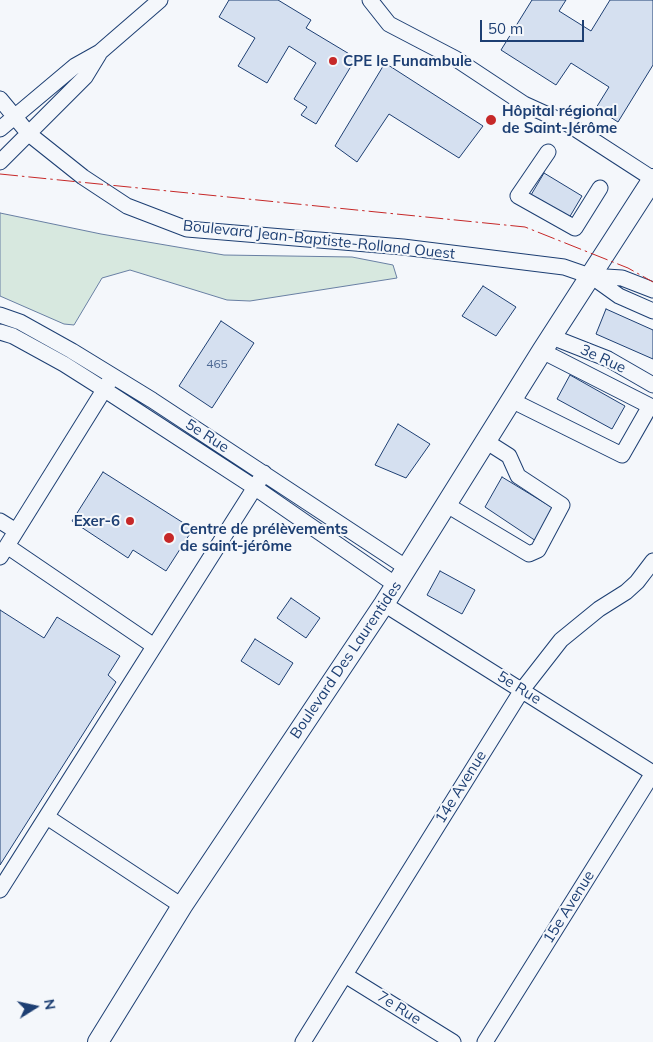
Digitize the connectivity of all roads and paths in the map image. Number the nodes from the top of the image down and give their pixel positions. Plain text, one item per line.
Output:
1 (160, 0) edge
2 (370, 0) edge
3 (100, 52) junction
4 (0, 99) edge
5 (13, 116) junction
6 (0, 129) edge
7 (29, 134) junction
8 (548, 152) dead end
9 (0, 162) edge
10 (653, 179) edge
11 (600, 188) dead end
12 (590, 276) junction
13 (653, 290) edge
14 (653, 311) edge
15 (0, 315) edge
16 (0, 332) edge
17 (547, 344) junction
18 (112, 376) junction
19 (653, 385) edge
20 (105, 390) junction
21 (513, 401) junction
22 (487, 442) junction
23 (264, 473) junction
24 (254, 487) junction
25 (447, 505) junction
26 (0, 521) edge
27 (16, 531) junction
28 (4, 551) edge
29 (653, 561) edge
30 (407, 568) junction
31 (396, 585) junction
32 (384, 604) junction
33 (154, 646) junction
34 (522, 690) junction
35 (653, 773) edge
36 (46, 816) junction
37 (0, 890) edge
38 (182, 906) junction
39 (345, 975) junction
40 (98, 1042) edge
41 (303, 1042) edge
42 (453, 1042) edge
43 (484, 1042) edge

1 - 3 street
2 - 10 street
3 - 5 street
3 - 7 street
4 - 5 street, Boulevard Jean-Baptiste-Rolland Ouest
5 - 6 street
5 - 7 street, Boulevard Jean-Baptiste-Rolland Ouest
7 - 9 street
7 - 12 street, Boulevard Jean-Baptiste-Rolland Ouest
8 - 11 street
10 - 12 main road, Boulevard Des Laurentides
12 - 13 street
12 - 14 street
12 - 17 main road, Boulevard Des Laurentides
15 - 18 street, 5e Rue
16 - 20 street, 5e Rue
17 - 19 street, 3e Rue
17 - 21 main road, Boulevard Des Laurentides
17 - 21 street
18 - 20 street
18 - 23 street, 5e Rue
20 - 24 street, 5e Rue
20 - 27 street
21 - 22 main road, Boulevard Des Laurentides
22 - 25 main road, Boulevard Des Laurentides
22 - 25 street
23 - 24 street
23 - 30 street, 5e Rue
24 - 31 street, 5e Rue
24 - 33 street
25 - 30 main road, Boulevard Des Laurentides
26 - 27 street
27 - 28 street
28 - 33 street
29 - 34 street, 14e Avenue
30 - 31 main road, Boulevard Des Laurentides
31 - 32 main road, Boulevard Des Laurentides
32 - 34 street, 5e Rue
32 - 38 main road, Boulevard Des Laurentides
33 - 36 street
34 - 35 street, 5e Rue
34 - 39 street, 14e Avenue
35 - 43 street, 15e Avenue
36 - 37 street
36 - 38 street
38 - 40 main road, Boulevard Des Laurentides
39 - 41 street, 14e Avenue
39 - 42 street, 7e Rue

